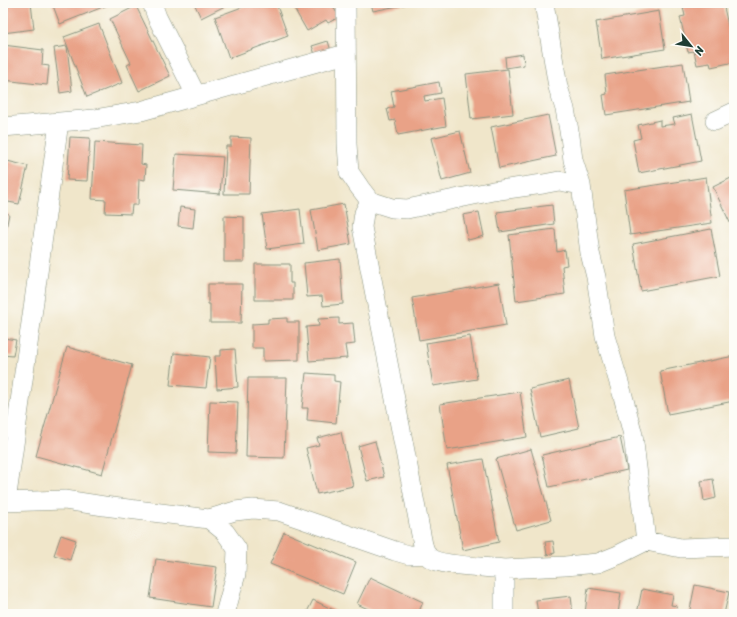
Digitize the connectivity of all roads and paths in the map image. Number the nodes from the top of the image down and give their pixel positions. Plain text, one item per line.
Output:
1 (152, 3) edge
2 (346, 3) edge
3 (544, 3) edge
4 (346, 54) junction
5 (196, 95) junction
6 (734, 112) edge
7 (716, 121) dead end
8 (59, 122) junction
9 (3, 127) edge
10 (581, 185) junction
11 (370, 200) junction
12 (5, 502) edge
13 (209, 519) junction
14 (646, 541) junction
15 (734, 546) edge
16 (426, 554) junction
17 (504, 569) junction
18 (225, 614) edge
19 (504, 614) edge

1 - 5 street
2 - 4 street
3 - 10 street
4 - 5 street
4 - 11 street
5 - 8 street
6 - 7 street
8 - 9 street
8 - 12 street
10 - 11 street
10 - 14 street
11 - 16 street
12 - 13 street
13 - 16 street
13 - 18 street
14 - 15 street
14 - 17 street
16 - 17 street
17 - 19 street

